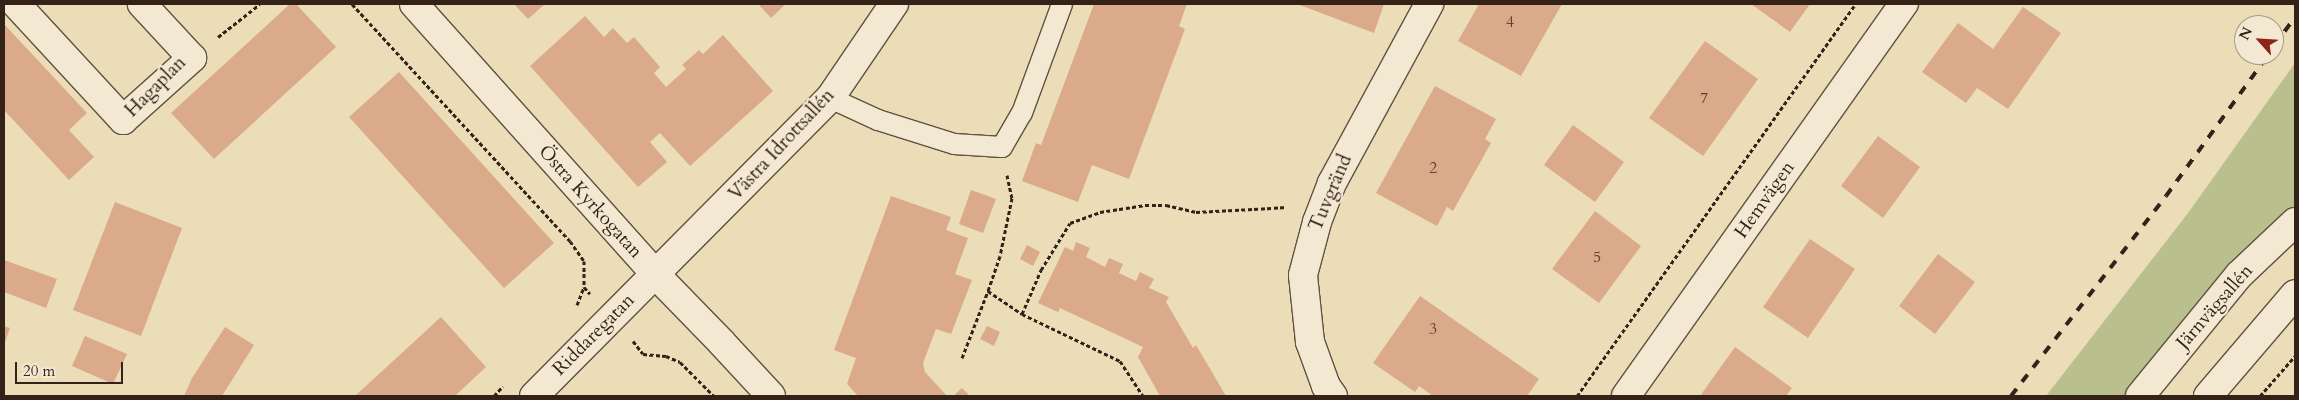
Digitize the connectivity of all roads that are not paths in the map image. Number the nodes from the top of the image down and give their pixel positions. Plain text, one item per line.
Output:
1 (16, 4) edge
2 (142, 4) edge
3 (414, 4) edge
4 (894, 4) edge
5 (1062, 4) edge
6 (1429, 4) edge
7 (1904, 4) edge
8 (830, 98) junction
9 (2295, 222) edge
10 (655, 274) junction
11 (2295, 294) edge
12 (534, 396) edge
13 (771, 396) edge
14 (1333, 396) edge
15 (1626, 396) edge
16 (2140, 396) edge
17 (2208, 396) edge

1 - 2 street, Hagaplan
3 - 10 street, Östra Kyrkogatan
4 - 8 street, Västra Idrottsallén
5 - 8 lane
6 - 14 street, Tuvgränd
7 - 15 street, Hemvägen
8 - 10 street, Västra Idrottsallén
9 - 16 street, Järnvägsallén
10 - 12 street, Riddaregatan
10 - 13 street, Östra Kyrkogatan
11 - 17 street

